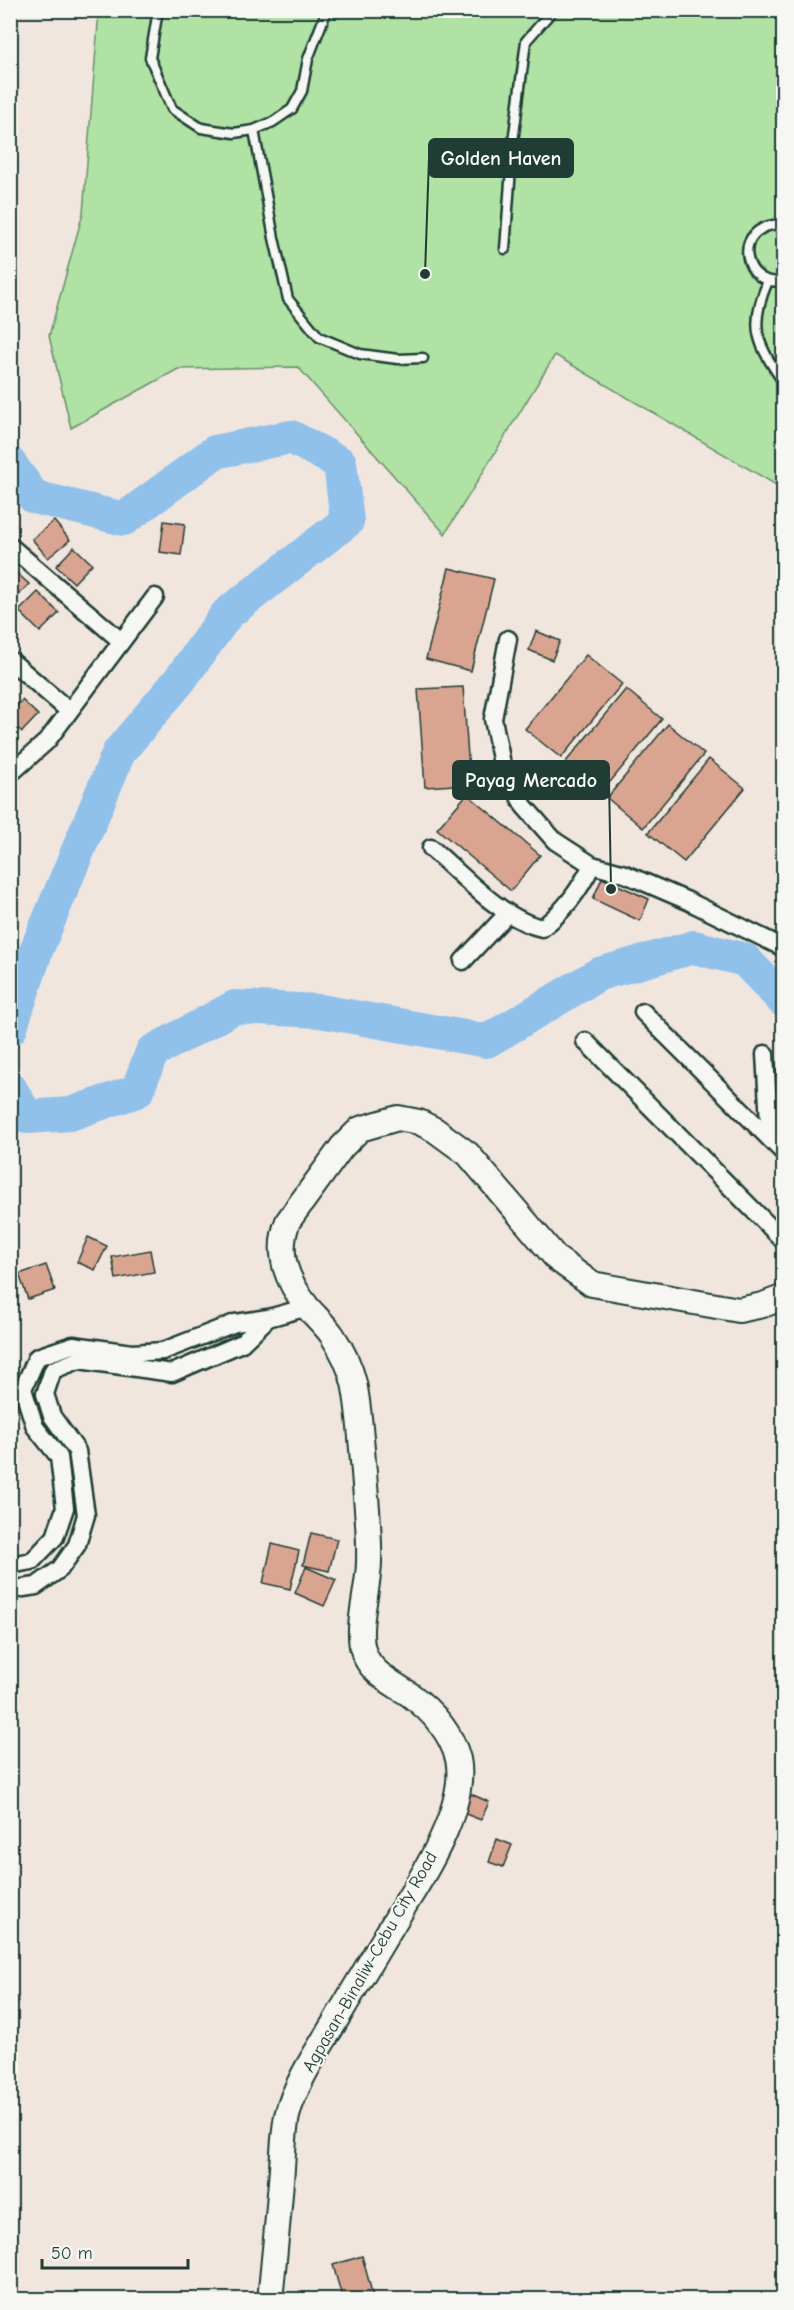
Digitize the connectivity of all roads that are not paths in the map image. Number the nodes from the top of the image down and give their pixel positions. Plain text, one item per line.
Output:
1 (158, 10) edge
2 (327, 10) edge
3 (553, 10) edge
4 (254, 130) junction
5 (783, 224) edge
6 (505, 249) dead end
7 (783, 280) edge
8 (768, 281) junction
9 (423, 358) dead end
10 (783, 383) edge
11 (10, 546) edge
12 (155, 597) dead end
13 (508, 639) dead end
14 (121, 642) junction
15 (10, 660) edge
16 (69, 711) junction
17 (10, 774) edge
18 (431, 848) dead end
19 (592, 865) junction
20 (507, 914) junction
21 (783, 948) edge
22 (463, 962) dead end
23 (643, 1012) dead end
24 (585, 1041) dead end
25 (765, 1054) dead end
26 (770, 1139) junction
27 (783, 1153) edge
28 (783, 1241) edge
29 (783, 1297) edge
30 (308, 1307) junction
31 (268, 1318) junction
32 (163, 1351) junction
33 (172, 1373) junction
34 (10, 1565) edge
35 (10, 1590) edge
36 (270, 2300) edge

1 - 4 lane
2 - 4 lane
3 - 6 lane
4 - 9 lane
5 - 8 lane
7 - 8 lane
8 - 10 lane
11 - 14 street
12 - 14 street
13 - 19 street
14 - 16 street
15 - 16 street
16 - 17 street
18 - 20 street
19 - 20 street
19 - 21 street
20 - 22 street
23 - 26 street
24 - 28 street
25 - 26 street
26 - 27 street
29 - 30 main road, Agpasan-Binaliw-Cebu City Road
30 - 31 street
30 - 36 main road, Agpasan-Binaliw-Cebu City Road
31 - 32 street
31 - 33 street
32 - 33 street
32 - 34 street
33 - 35 street

